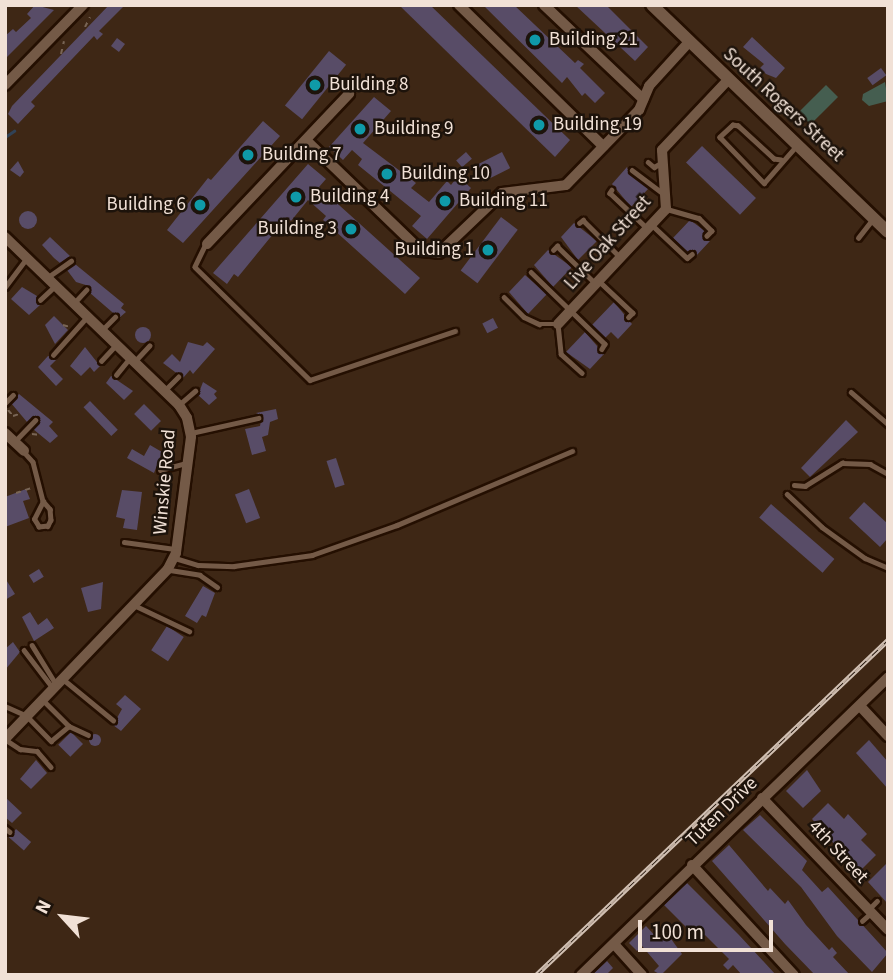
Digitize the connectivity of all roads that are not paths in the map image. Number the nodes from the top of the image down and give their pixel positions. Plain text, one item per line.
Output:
1 (83, 5) edge
2 (459, 5) edge
3 (544, 5) edge
4 (652, 5) edge
5 (689, 41) junction
6 (728, 80) junction
7 (5, 85) edge
8 (349, 94) dead end
9 (643, 99) junction
10 (306, 140) junction
11 (797, 145) junction
12 (603, 146) junction
13 (780, 160) junction
14 (648, 162) dead end
15 (661, 163) junction
16 (632, 170) dead end
17 (612, 190) dead end
18 (667, 195) junction
19 (666, 209) junction
20 (874, 218) junction
21 (579, 222) dead end
22 (650, 227) junction
23 (888, 232) edge
24 (707, 236) dead end
25 (5, 237) edge
26 (858, 238) dead end
27 (207, 244) joint
28 (557, 246) dead end
29 (692, 254) dead end
30 (27, 258) junction
31 (621, 258) junction
32 (71, 261) dead end
33 (531, 273) dead end
34 (47, 278) junction
35 (597, 283) junction
36 (5, 287) edge
37 (86, 290) dead end
38 (56, 292) junction
39 (503, 298) dead end
40 (40, 300) dead end
41 (73, 303) junction
42 (571, 310) junction
43 (87, 317) junction
44 (115, 317) dead end
45 (629, 317) dead end
46 (558, 324) junction
47 (102, 331) junction
48 (455, 331) dead end
49 (611, 338) dead end
50 (116, 345) junction
51 (149, 346) dead end
52 (53, 355) dead end
53 (132, 360) junction
54 (101, 361) dead end
55 (582, 373) dead end
56 (116, 374) dead end
57 (178, 377) dead end
58 (164, 391) junction
59 (195, 391) dead end
60 (851, 392) dead end
61 (13, 395) dead end
62 (5, 404) edge
63 (179, 405) junction
64 (258, 418) dead end
65 (35, 420) dead end
66 (888, 424) edge
67 (5, 432) edge
68 (190, 433) junction
69 (14, 441) junction
70 (5, 449) edge
71 (572, 451) dead end
72 (24, 452) joint
73 (188, 462) junction
74 (160, 470) dead end
75 (888, 474) edge
76 (794, 485) dead end
77 (787, 494) dead end
78 (43, 501) junction
79 (124, 542) dead end
80 (176, 553) junction
81 (888, 568) edge
82 (168, 569) junction
83 (217, 587) dead end
84 (135, 605) junction
85 (189, 631) dead end
86 (32, 645) dead end
87 (24, 650) dead end
88 (888, 677) edge
89 (58, 684) junction
90 (43, 700) junction
91 (5, 706) edge
92 (860, 706) junction
93 (27, 716) junction
94 (113, 720) dead end
95 (69, 726) junction
96 (88, 735) dead end
97 (888, 736) edge
98 (5, 739) edge
99 (51, 766) dead end
100 (762, 798) junction
101 (692, 865) junction
102 (877, 901) dead end
103 (869, 911) junction
104 (862, 921) dead end
105 (888, 930) edge
106 (614, 944) junction
107 (581, 975) edge
108 (642, 975) edge
109 (794, 975) edge

1 - 7 street
2 - 12 street
3 - 9 street
4 - 5 street, South Rogers Street
5 - 6 street, South Rogers Street
5 - 9 street
6 - 11 street, South Rogers Street
6 - 15 street
8 - 10 street
9 - 12 street
10 - 12 street
10 - 27 street
11 - 13 lane
11 - 20 street, South Rogers Street
13 - 13 lane
14 - 15 lane
15 - 18 street, Live Oak Street
16 - 18 lane
17 - 22 lane
18 - 19 street, Live Oak Street
19 - 22 street, Live Oak Street
19 - 24 lane
20 - 23 street, South Rogers Street
20 - 26 lane
21 - 31 lane
22 - 29 lane
22 - 31 street, Live Oak Street
25 - 30 street, Winskie Road
27 - 48 lane
28 - 35 lane
30 - 34 street, Winskie Road
30 - 36 lane
31 - 35 street, Live Oak Street
32 - 34 lane
33 - 42 lane
34 - 38 street, Winskie Road
35 - 42 street, Live Oak Street
35 - 45 lane
37 - 41 lane
38 - 40 lane
38 - 41 street, Winskie Road
39 - 46 lane
41 - 43 street, Winskie Road
42 - 46 street, Live Oak Street
42 - 49 lane
43 - 47 street, Winskie Road
43 - 52 lane
44 - 47 lane
46 - 55 lane
47 - 50 street, Winskie Road
50 - 53 street, Winskie Road
50 - 54 lane
51 - 53 lane
53 - 56 lane
53 - 58 street, Winskie Road
57 - 58 lane
58 - 63 street, Winskie Road
59 - 63 lane
60 - 66 lane
61 - 62 lane
63 - 68 street, Winskie Road
64 - 68 lane
65 - 69 lane
67 - 69 street
68 - 73 street, Winskie Road
69 - 70 lane
69 - 72 street
71 - 80 lane
72 - 78 lane
73 - 74 lane
73 - 80 street, Winskie Road
75 - 76 lane
77 - 81 lane
78 - 78 lane
79 - 80 lane
80 - 82 street, Winskie Road
82 - 83 lane
82 - 84 street, Winskie Road
84 - 85 lane
84 - 89 street, Winskie Road
86 - 89 lane
87 - 89 lane
88 - 92 street, Tuten Drive
89 - 90 street, Winskie Road
89 - 94 lane
90 - 93 street, Winskie Road
90 - 95 lane
91 - 93 lane
92 - 97 street
92 - 100 street, Tuten Drive
93 - 95 lane
93 - 98 street, Winskie Road
95 - 96 lane
98 - 99 lane
100 - 101 street, Tuten Drive
100 - 103 street, 4th Street
101 - 106 street, Tuten Drive
101 - 109 street
102 - 103 lane
103 - 104 lane
103 - 105 street, 4th Street
106 - 107 street, Tuten Drive
106 - 108 street

